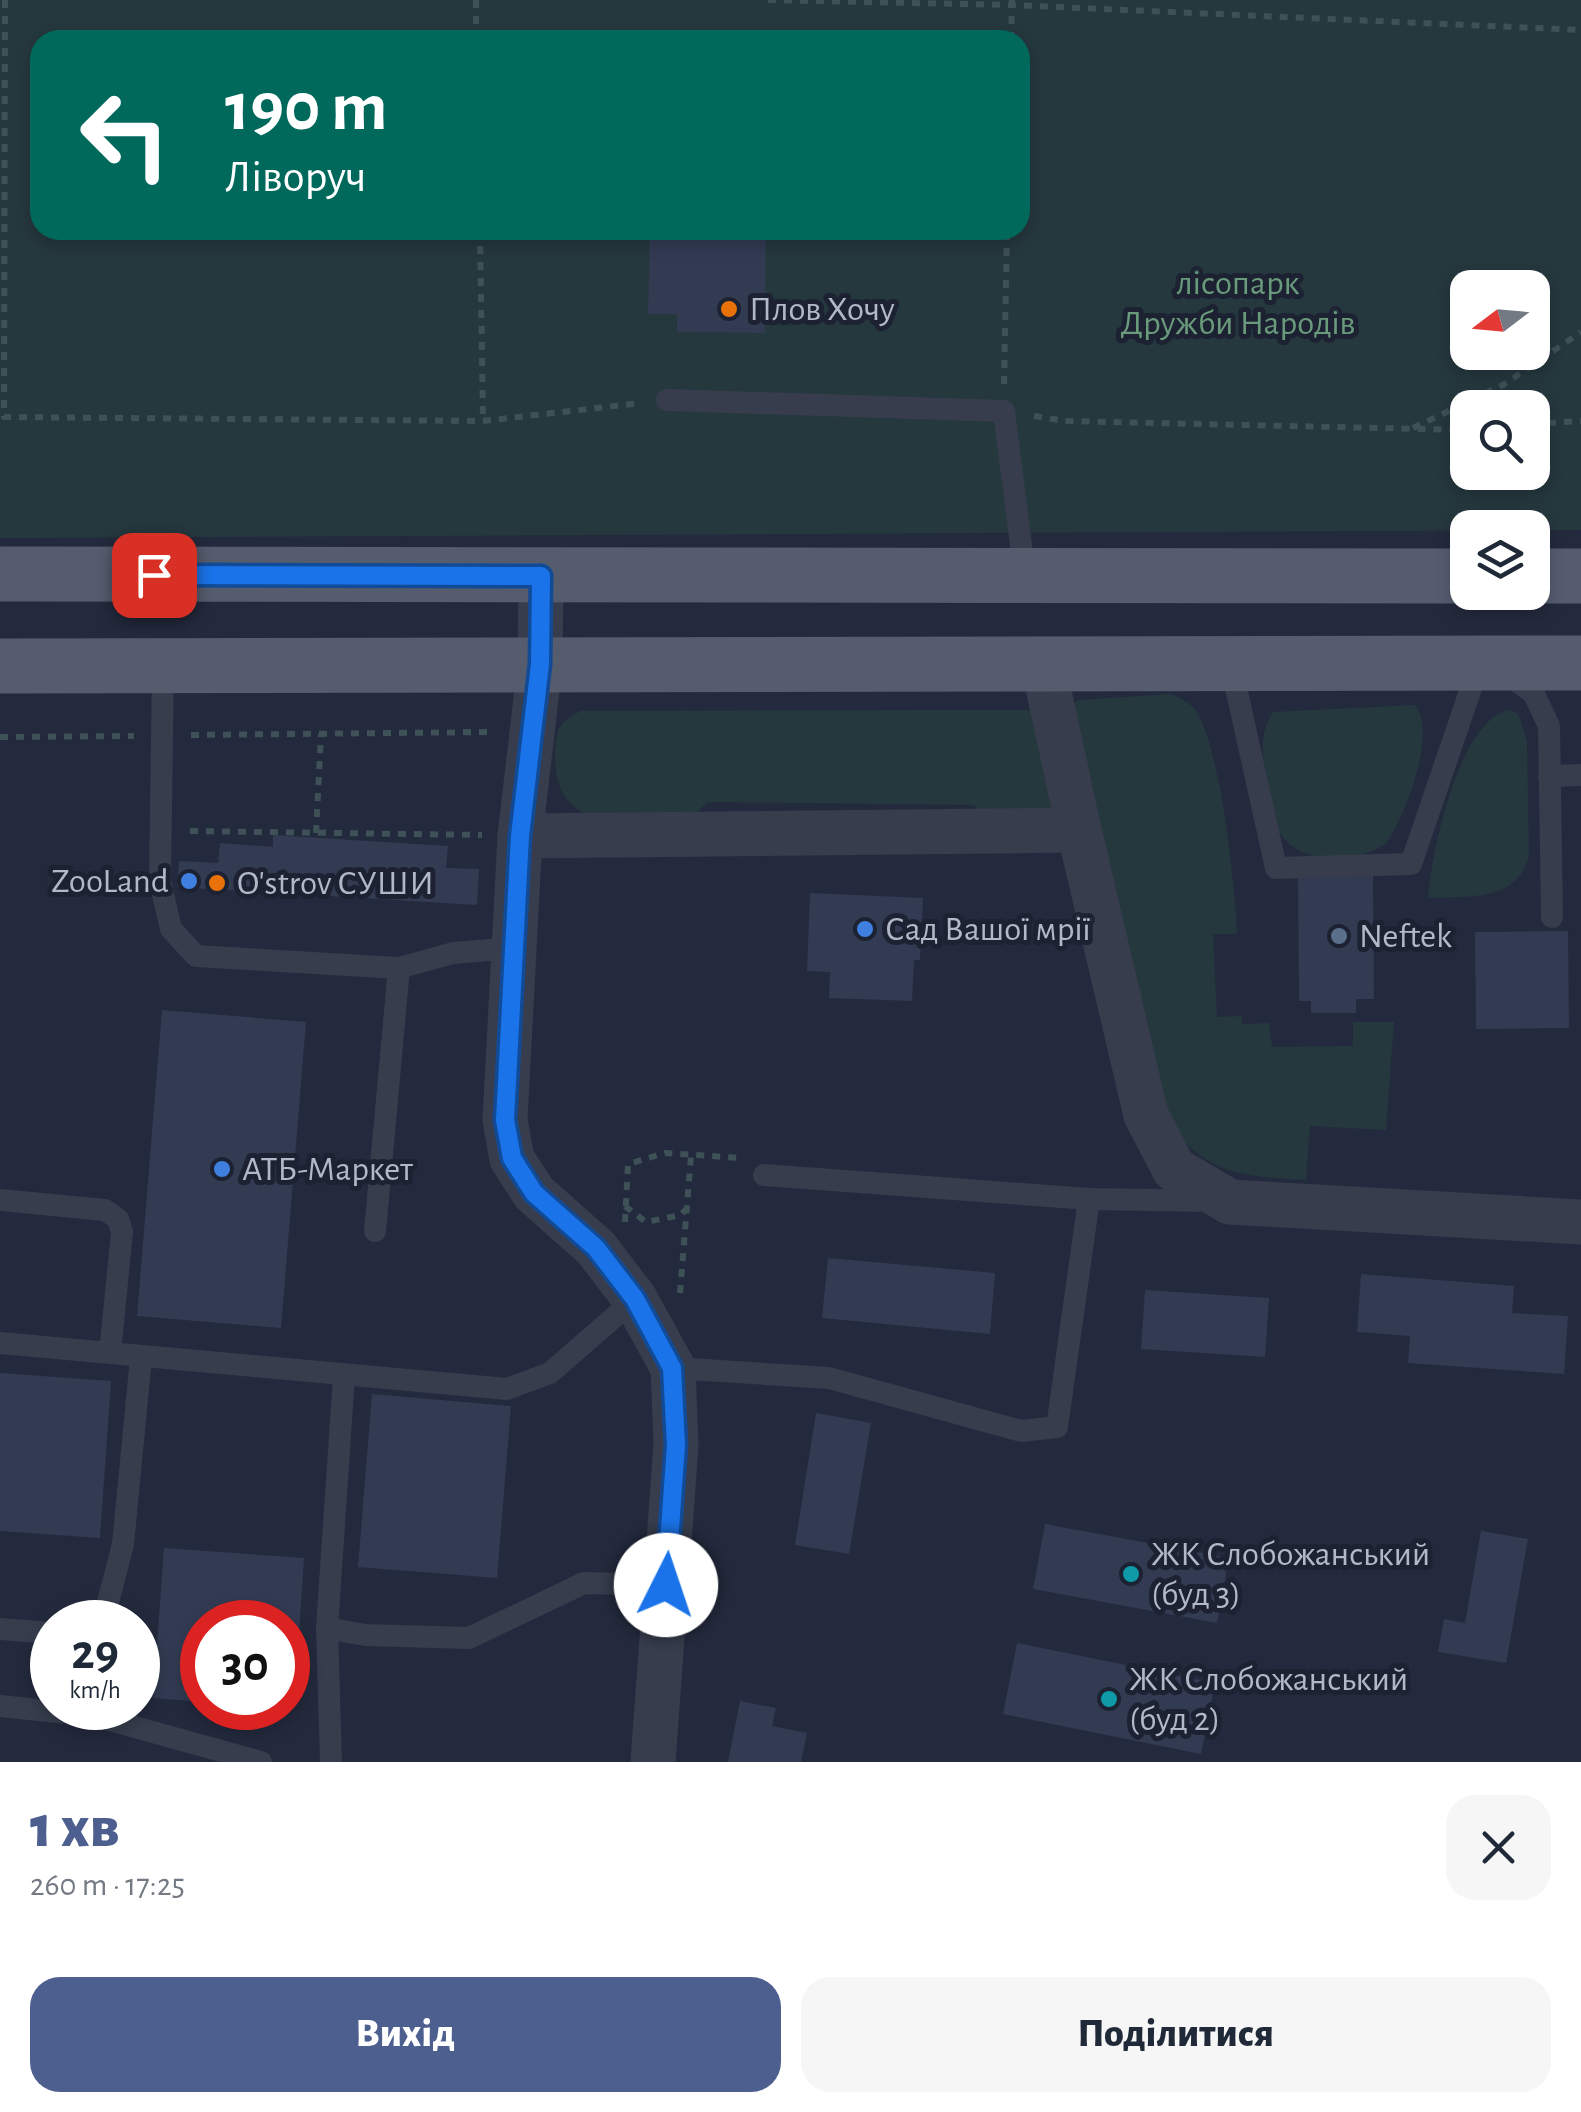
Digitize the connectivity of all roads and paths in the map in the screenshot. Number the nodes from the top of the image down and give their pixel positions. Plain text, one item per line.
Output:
1 (5, 0) edge
2 (476, 0) edge
3 (768, 0) edge
4 (1011, 2) edge
5 (476, 30) edge
6 (1010, 30) edge
7 (1581, 30) edge
8 (480, 240) edge
9 (1007, 240) edge
10 (1581, 332) edge
11 (667, 400) joint
12 (1004, 411) junction
13 (2, 417) edge
14 (484, 420) junction
15 (1581, 420) edge
16 (1550, 423) edge
17 (0, 428) edge
18 (1412, 428) junction
19 (1450, 429) edge
20 (0, 574) edge
21 (541, 576) junction
22 (1450, 576) edge
23 (1550, 576) edge
24 (1581, 576) edge
25 (1025, 577) junction
26 (1480, 662) junction
27 (1581, 662) edge
28 (540, 664) junction
29 (1043, 664) junction
30 (164, 665) junction
31 (1231, 665) junction
32 (0, 666) edge
33 (531, 731) junction
34 (321, 734) junction
35 (163, 736) junction
36 (0, 737) edge
37 (1581, 775) edge
38 (1550, 776) junction
39 (159, 830) junction
40 (1079, 830) junction
41 (316, 833) junction
42 (520, 836) junction
43 (1552, 917) dead end
44 (513, 948) junction
45 (398, 968) junction
46 (692, 1155) dead end
47 (764, 1175) dead end
48 (1089, 1199) junction
49 (0, 1200) edge
50 (1230, 1202) junction
51 (625, 1206) dead end
52 (688, 1206) junction
53 (1581, 1222) edge
54 (375, 1230) dead end
55 (680, 1295) dead end
56 (635, 1299) junction
57 (0, 1343) edge
58 (110, 1353) junction
59 (141, 1358) junction
60 (672, 1368) junction
61 (344, 1376) junction
62 (666, 1585) junction
63 (109, 1600) edge
64 (327, 1628) junction
65 (0, 1629) edge
66 (30, 1631) edge
67 (0, 1706) edge
68 (30, 1708) edge
69 (155, 1730) edge
70 (261, 1762) edge
71 (331, 1762) edge
72 (653, 1762) edge

1 - 13 path
2 - 5 path
3 - 4 path
4 - 6 path
4 - 7 path
8 - 14 path
9 - 12 path
10 - 18 path
11 - 12 lane
11 - 14 path
12 - 18 path
12 - 25 lane
13 - 14 path
13 - 17 path
15 - 16 path
18 - 19 path
20 - 21 main road
21 - 25 main road
21 - 28 street
22 - 25 main road
23 - 24 main road
26 - 27 main road
26 - 31 main road
26 - 31 lane
26 - 38 lane
28 - 29 main road
28 - 30 main road
28 - 33 street
29 - 31 main road
29 - 40 street
30 - 32 main road
30 - 35 lane
33 - 34 path
33 - 42 street
34 - 35 path
34 - 41 path
35 - 36 path
35 - 39 lane
37 - 38 lane
38 - 43 lane
39 - 41 path
39 - 45 lane
40 - 42 street
40 - 50 street
41 - 42 path
42 - 44 street
44 - 45 lane
44 - 56 street
45 - 54 lane
46 - 52 path
47 - 48 lane
48 - 50 lane
48 - 60 lane
49 - 58 lane
50 - 53 street
51 - 52 path
52 - 55 path
56 - 60 street
56 - 61 lane
57 - 58 lane
58 - 59 lane
59 - 61 lane
59 - 63 lane
60 - 62 street
61 - 64 lane
62 - 64 lane
62 - 72 street
64 - 71 lane
65 - 66 lane
67 - 68 lane
69 - 70 lane

